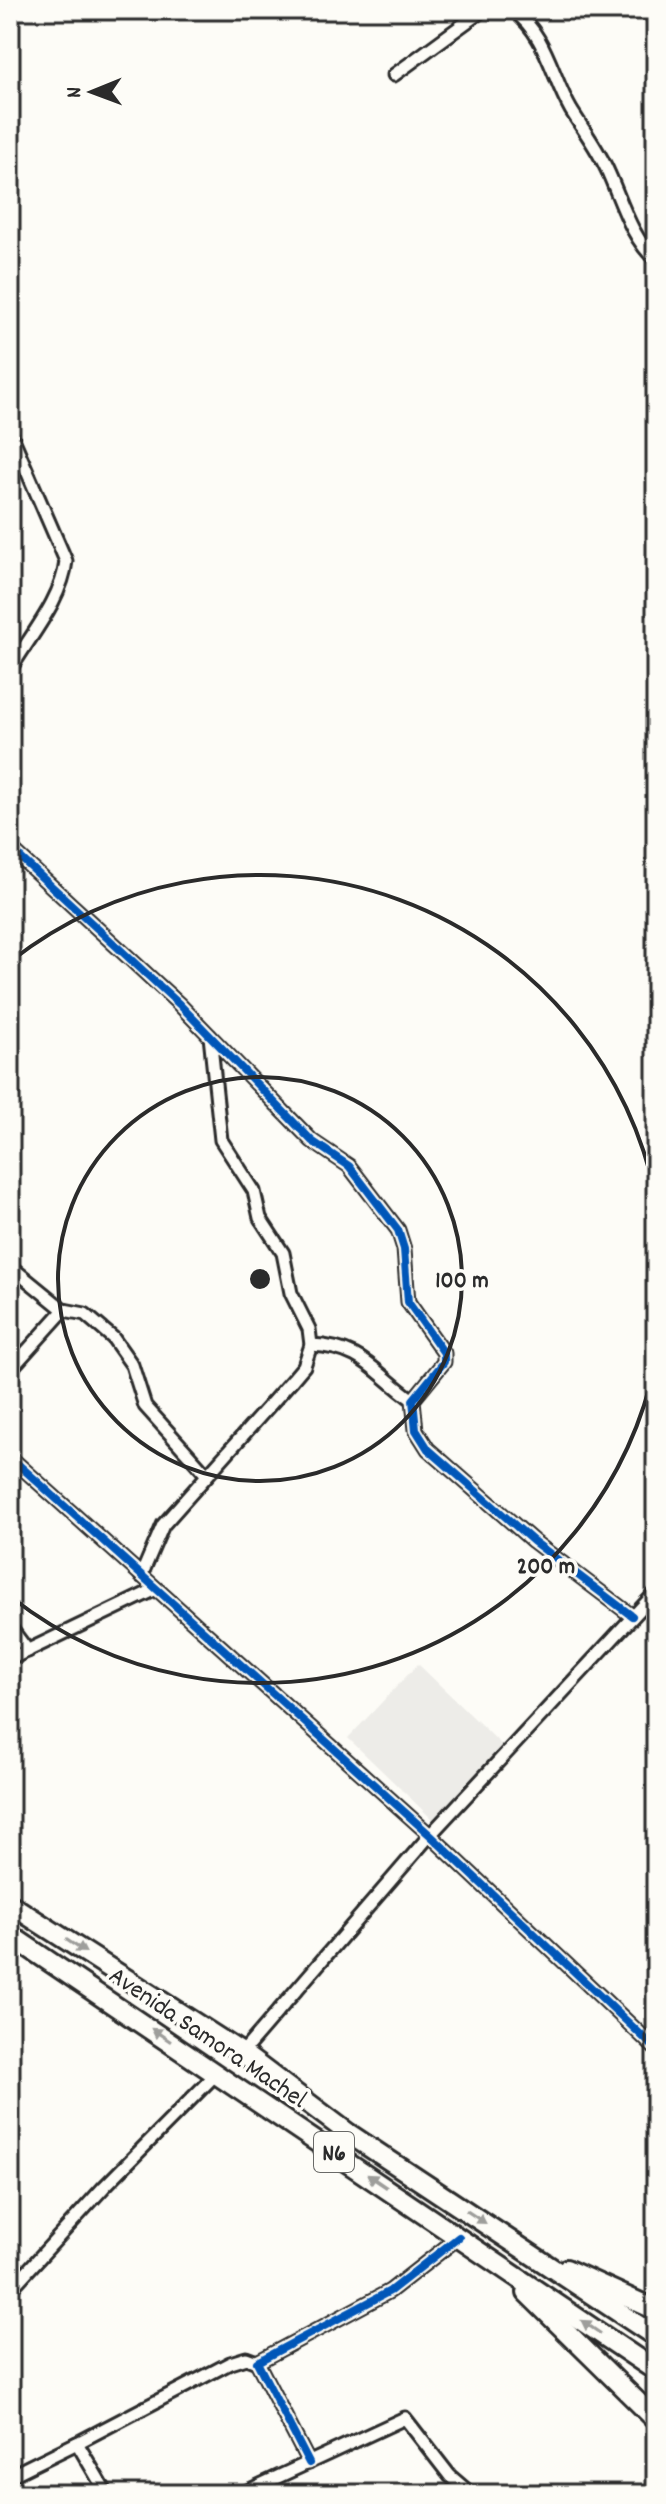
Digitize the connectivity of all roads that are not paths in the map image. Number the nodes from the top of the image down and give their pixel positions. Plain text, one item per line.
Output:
1 (483, 10) edge
2 (513, 10) edge
3 (532, 10) edge
4 (530, 23) junction
5 (394, 75) dead end
6 (656, 260) edge
7 (10, 432) edge
8 (10, 670) edge
9 (10, 848) edge
10 (210, 1035) junction
11 (10, 1266) edge
12 (64, 1310) junction
13 (311, 1345) junction
14 (10, 1370) edge
15 (413, 1400) junction
16 (10, 1457) edge
17 (207, 1475) junction
18 (141, 1576) junction
19 (154, 1590) junction
20 (656, 1592) edge
21 (632, 1616) junction
22 (10, 1627) edge
23 (28, 1651) junction
24 (10, 1659) edge
25 (430, 1835) junction
26 (10, 1904) edge
27 (10, 1935) edge
28 (656, 2049) edge
29 (242, 2053) junction
30 (217, 2073) junction
31 (459, 2237) junction
32 (541, 2260) junction
33 (496, 2262) junction
34 (10, 2290) edge
35 (656, 2310) edge
36 (656, 2337) edge
37 (257, 2362) junction
38 (656, 2371) edge
39 (656, 2420) edge
40 (77, 2443) junction
41 (309, 2463) junction
42 (10, 2476) edge
43 (107, 2494) edge
44 (241, 2494) edge
45 (471, 2494) edge

1 - 5 street
2 - 4 street
3 - 4 street
4 - 6 street
7 - 8 street
9 - 10 street
10 - 13 street
10 - 15 street
11 - 12 street
12 - 14 street
12 - 17 street
13 - 15 street
13 - 17 street
15 - 21 street
16 - 18 street
17 - 18 street
18 - 19 street
19 - 23 street
19 - 25 street
20 - 21 street
21 - 25 street
22 - 23 street
23 - 24 street
25 - 28 street
25 - 29 street
26 -> 29 highway, Avenida Samora Machel / N6
30 -> 27 highway, Avenida Samora Machel / N6
29 -> 32 highway, Avenida Samora Machel / N6
31 -> 30 highway, Avenida Samora Machel / N6
30 - 34 street
31 - 33 highway, Avenida Samora Machel / N6
31 - 37 street
32 - 35 highway
32 - 36 highway, Avenida Samora Machel / N6
38 -> 33 highway, Avenida Samora Machel / N6
33 - 39 highway
37 - 40 street
37 - 41 street
40 - 42 street
40 - 43 street
41 - 44 street
41 - 45 street

